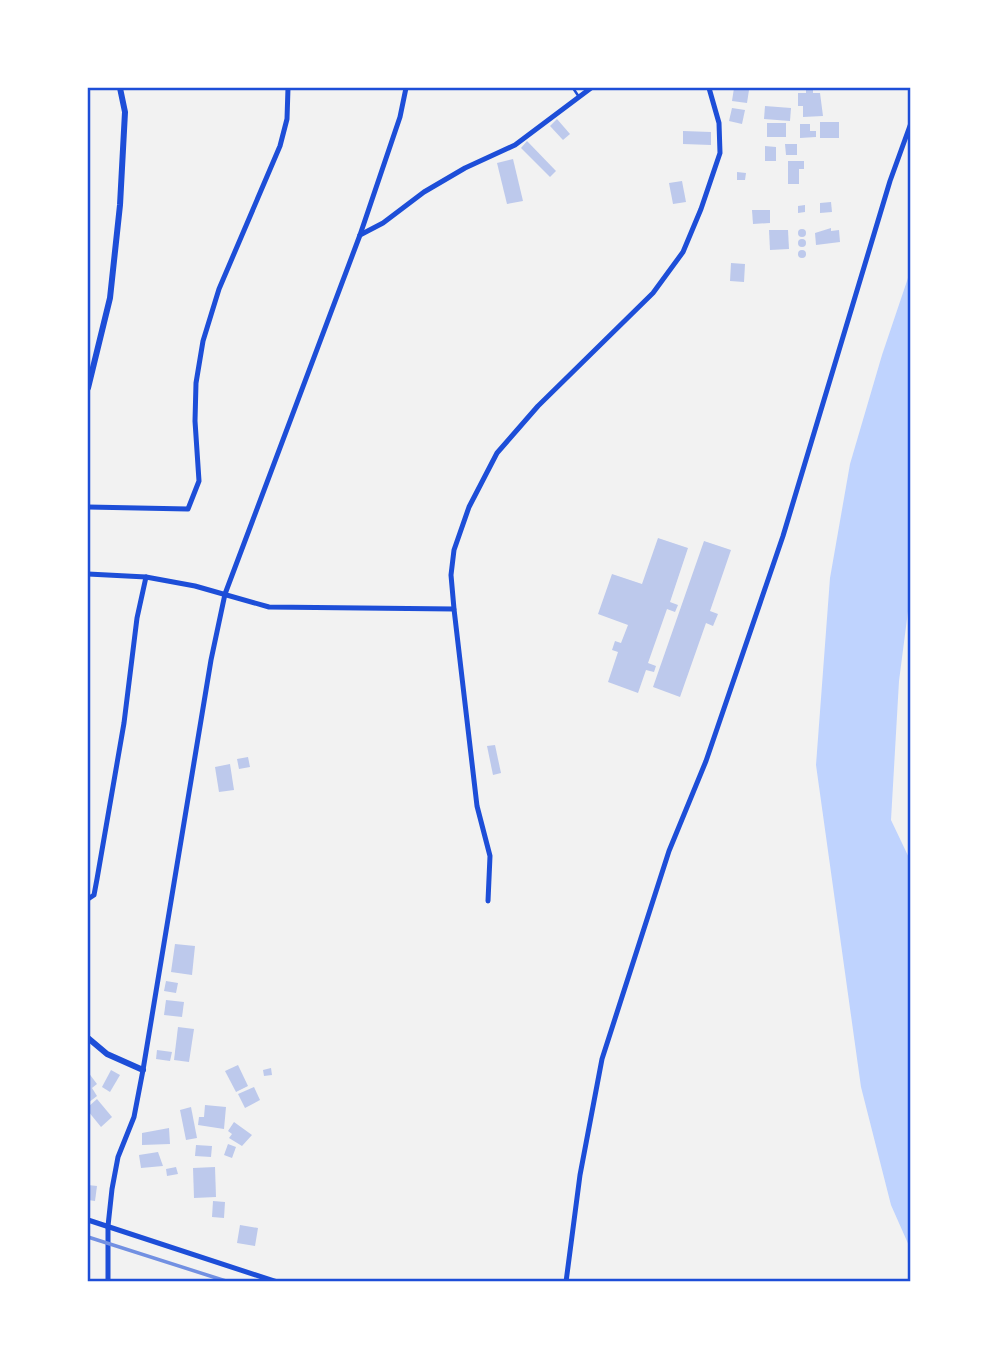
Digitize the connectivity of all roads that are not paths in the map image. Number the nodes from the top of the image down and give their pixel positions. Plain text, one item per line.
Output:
1 (120, 88) edge
2 (288, 88) edge
3 (406, 88) edge
4 (573, 88) edge
5 (591, 88) edge
6 (710, 88) edge
7 (579, 97) junction
8 (911, 123) edge
9 (360, 235) junction
10 (88, 388) edge
11 (88, 507) edge
12 (88, 574) edge
13 (146, 578) junction
14 (225, 594) junction
15 (454, 609) junction
16 (88, 898) edge
17 (488, 901) dead end
18 (88, 1038) edge
19 (143, 1070) junction
20 (88, 1220) edge
21 (108, 1226) junction
22 (108, 1282) edge
23 (277, 1282) edge
24 (566, 1282) edge

1 - 10 street
2 - 11 street
3 - 9 street
4 - 7 lane
5 - 7 street
6 - 15 street
7 - 9 street
8 - 24 street
9 - 14 street
12 - 13 street
13 - 14 street
13 - 16 street
14 - 15 street
14 - 19 street
15 - 17 street
18 - 19 street
19 - 21 street
20 - 21 street
21 - 22 street
21 - 23 street

